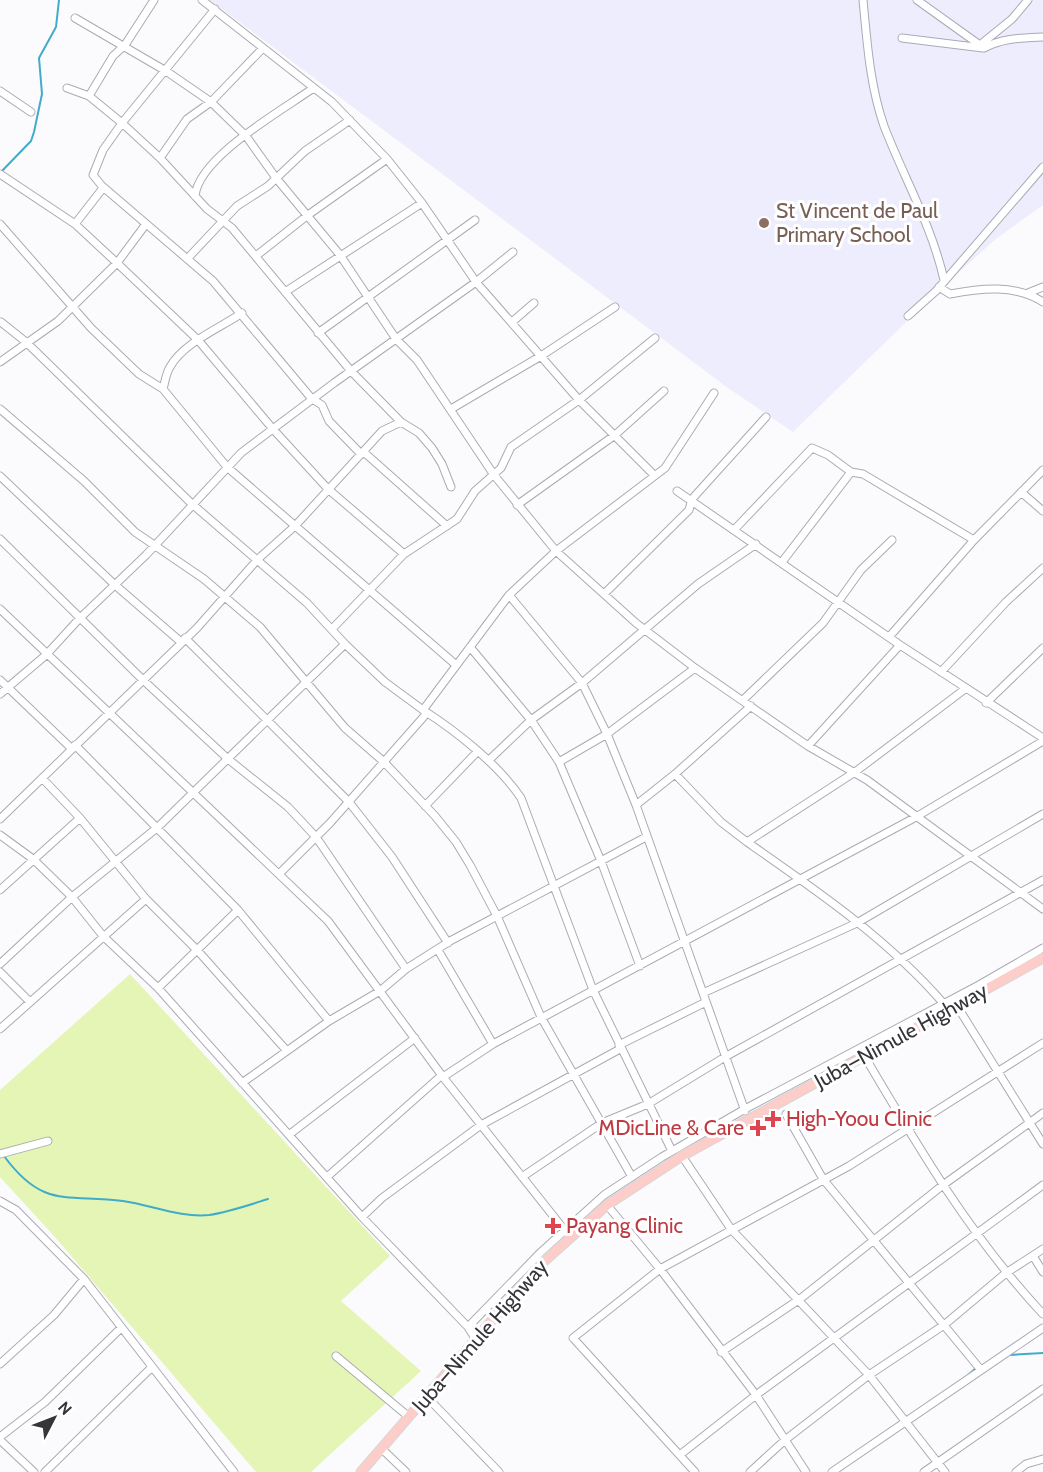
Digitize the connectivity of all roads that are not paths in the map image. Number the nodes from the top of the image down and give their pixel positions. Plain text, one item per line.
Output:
1 (154, 0) edge
2 (202, 0) edge
3 (863, 0) edge
4 (916, 0) edge
5 (1028, 0) edge
6 (214, 9) junction
7 (75, 18) dead end
8 (1043, 37) edge
9 (902, 38) dead end
10 (125, 45) junction
11 (982, 46) junction
12 (263, 48) junction
13 (166, 71) junction
14 (67, 88) dead end
15 (312, 88) junction
16 (0, 91) edge
17 (89, 96) junction
18 (211, 102) junction
19 (31, 112) dead end
20 (350, 120) junction
21 (122, 123) junction
22 (246, 136) junction
23 (160, 158) junction
24 (387, 159) junction
25 (1043, 167) edge
26 (0, 174) edge
27 (276, 178) junction
28 (103, 188) junction
29 (195, 196) junction
30 (422, 203) junction
31 (308, 215) junction
32 (475, 220) dead end
33 (220, 222) junction
34 (0, 224) edge
35 (75, 224) junction
36 (146, 224) junction
37 (448, 242) junction
38 (513, 252) dead end
39 (340, 255) junction
40 (256, 256) junction
41 (187, 259) junction
42 (117, 263) junction
43 (944, 280) junction
44 (476, 282) junction
45 (939, 287) junction
46 (1043, 287) edge
47 (285, 292) junction
48 (1028, 293) junction
49 (367, 296) junction
50 (1043, 302) edge
51 (534, 303) dead end
52 (615, 307) dead end
53 (71, 308) junction
54 (242, 313) junction
55 (908, 316) dead end
56 (1, 322) edge
57 (512, 322) junction
58 (318, 333) junction
59 (655, 338) dead end
60 (396, 339) junction
61 (198, 340) junction
62 (26, 342) junction
63 (541, 356) junction
64 (0, 362) edge
65 (351, 371) junction
66 (163, 389) junction
67 (664, 391) dead end
68 (714, 393) dead end
69 (312, 399) junction
70 (579, 400) junction
71 (0, 409) edge
72 (451, 409) junction
73 (766, 417) dead end
74 (401, 422) junction
75 (272, 428) junction
76 (615, 435) junction
77 (360, 453) junction
78 (227, 467) junction
79 (1043, 470) edge
80 (851, 471) junction
81 (494, 475) junction
82 (654, 475) junction
83 (0, 476) edge
84 (451, 487) dead end
85 (328, 489) junction
86 (677, 491) dead end
87 (1021, 492) junction
88 (692, 499) junction
89 (192, 504) junction
90 (517, 505) junction
91 (1043, 510) edge
92 (294, 526) junction
93 (447, 526) junction
94 (734, 530) junction
95 (0, 539) edge
96 (892, 540) dead end
97 (974, 540) junction
98 (155, 544) junction
99 (756, 544) junction
100 (556, 551) junction
101 (404, 555) junction
102 (258, 559) junction
103 (782, 562) junction
104 (1043, 568) edge
105 (115, 585) junction
106 (368, 590) junction
107 (604, 594) junction
108 (509, 595) junction
109 (225, 596) junction
110 (839, 603) junction
111 (0, 609) edge
112 (79, 619) junction
113 (332, 629) junction
114 (645, 630) junction
115 (890, 637) junction
116 (183, 640) junction
117 (345, 644) junction
118 (900, 645) junction
119 (470, 647) junction
120 (1043, 648) edge
121 (46, 655) junction
122 (455, 664) junction
123 (695, 668) junction
124 (941, 672) junction
125 (142, 679) junction
126 (0, 680) edge
127 (305, 682) junction
128 (582, 682) junction
129 (8, 688) junction
130 (965, 689) junction
131 (0, 694) edge
132 (742, 700) junction
133 (986, 703) junction
134 (751, 706) junction
135 (425, 711) junction
136 (108, 713) junction
137 (267, 720) junction
138 (531, 720) junction
139 (608, 734) junction
140 (1043, 739) edge
141 (808, 746) junction
142 (73, 747) junction
143 (477, 752) junction
144 (228, 759) junction
145 (489, 760) junction
146 (384, 762) junction
147 (559, 762) junction
148 (855, 772) junction
149 (675, 774) junction
150 (42, 778) junction
151 (194, 794) junction
152 (349, 802) junction
153 (636, 805) junction
154 (425, 806) junction
155 (1043, 814) edge
156 (916, 817) junction
157 (80, 818) junction
158 (0, 819) edge
159 (158, 828) junction
160 (0, 835) edge
161 (316, 837) junction
162 (646, 837) junction
163 (747, 842) junction
164 (973, 856) junction
165 (33, 859) junction
166 (601, 861) junction
167 (116, 862) junction
168 (280, 873) junction
169 (799, 878) junction
170 (1043, 880) edge
171 (554, 884) junction
172 (0, 890) edge
173 (1021, 893) junction
174 (72, 897) junction
175 (146, 899) junction
176 (1043, 909) edge
177 (238, 910) junction
178 (497, 916) junction
179 (857, 923) junction
180 (103, 936) junction
181 (683, 940) junction
182 (448, 943) junction
183 (1043, 948) edge
184 (438, 950) junction
185 (198, 951) junction
186 (1043, 958) edge
187 (903, 960) junction
188 (0, 964) edge
189 (640, 966) junction
190 (406, 969) junction
191 (0, 972) edge
192 (158, 988) junction
193 (381, 990) junction
194 (592, 990) junction
195 (703, 993) junction
196 (30, 1002) junction
197 (706, 1002) junction
198 (944, 1004) junction
199 (957, 1006) junction
200 (542, 1017) junction
201 (329, 1021) junction
202 (0, 1029) edge
203 (415, 1038) junction
204 (1043, 1043) edge
205 (493, 1044) junction
206 (620, 1047) junction
207 (286, 1051) junction
208 (725, 1056) junction
209 (865, 1057) junction
210 (997, 1072) junction
211 (443, 1076) junction
212 (574, 1076) junction
213 (242, 1083) junction
214 (648, 1104) junction
215 (745, 1109) junction
216 (1043, 1113) edge
217 (786, 1114) dead end
218 (749, 1119) junction
219 (1029, 1122) junction
220 (602, 1123) junction
221 (481, 1125) junction
222 (908, 1130) junction
223 (290, 1134) junction
224 (48, 1142) dead end
225 (1043, 1144) edge
226 (672, 1151) junction
227 (0, 1154) edge
228 (682, 1156) junction
229 (522, 1177) junction
230 (632, 1177) junction
231 (327, 1178) junction
232 (824, 1179) junction
233 (943, 1185) junction
234 (1043, 1185) edge
235 (0, 1200) edge
236 (607, 1205) junction
237 (362, 1217) junction
238 (731, 1229) junction
239 (566, 1232) junction
240 (975, 1233) junction
241 (874, 1239) junction
242 (1043, 1249) edge
243 (1033, 1256) junction
244 (660, 1269) junction
245 (1043, 1272) edge
246 (1005, 1274) junction
247 (84, 1279) junction
248 (909, 1282) junction
249 (800, 1299) junction
250 (1043, 1314) edge
251 (944, 1325) junction
252 (468, 1327) junction
253 (121, 1328) junction
254 (1043, 1328) edge
255 (835, 1337) junction
256 (475, 1338) junction
257 (721, 1352) junction
258 (336, 1356) dead end
259 (0, 1364) edge
260 (152, 1367) junction
261 (981, 1370) junction
262 (869, 1375) junction
263 (1043, 1389) edge
264 (756, 1395) junction
265 (426, 1396) junction
266 (409, 1417) junction
267 (907, 1421) junction
268 (0, 1439) edge
269 (785, 1440) junction
270 (382, 1449) junction
271 (681, 1454) junction
272 (1043, 1459) edge
273 (937, 1462) junction
274 (34, 1472) edge
275 (45, 1472) edge
276 (234, 1472) edge
277 (362, 1472) edge
278 (406, 1472) edge
279 (499, 1472) edge
280 (695, 1472) edge
281 (750, 1472) edge
282 (806, 1472) edge
283 (832, 1472) edge
284 (924, 1472) edge
285 (945, 1472) edge
286 (1016, 1472) edge

1 - 10 street
2 - 6 street
3 - 43 street
4 - 11 street
5 - 11 street
6 - 12 street
6 - 13 street
7 - 10 street
8 - 11 street
9 - 11 street
10 - 13 street
10 - 17 street
12 - 15 street
12 - 18 street
13 - 18 street
13 - 21 street
14 - 17 street
15 - 20 street
15 - 22 street
16 - 19 street
17 - 21 street
18 - 22 street
18 - 23 street
20 - 24 street
20 - 27 street
21 - 23 street
21 - 28 street
22 - 27 street
22 - 29 street
23 - 29 street
24 - 30 street
24 - 31 street
25 - 43 street
26 - 35 street
27 - 31 street
27 - 33 street
28 - 35 street
28 - 36 street
29 - 33 street
30 - 37 street
30 - 39 street
31 - 39 street
31 - 40 street
32 - 37 street
33 - 40 street
33 - 41 street
34 - 53 street
35 - 42 street
36 - 41 street
36 - 42 street
37 - 44 street
37 - 49 street
38 - 44 street
39 - 47 street
39 - 49 street
40 - 47 street
41 - 54 street
42 - 53 street
42 - 61 street
43 - 45 street
44 - 57 street
44 - 60 street
45 - 48 street
45 - 55 street
46 - 48 street
47 - 58 street
48 - 50 street
49 - 58 street
49 - 60 street
51 - 57 street
52 - 63 street
53 - 62 street
53 - 66 street
54 - 61 street
54 - 69 street
56 - 62 street
57 - 63 street
58 - 65 street
59 - 70 street
60 - 65 street
60 - 72 street
61 - 66 street
61 - 75 street
62 - 64 street
62 - 89 street
63 - 70 street
63 - 72 street
65 - 69 street
65 - 74 street
66 - 78 street
67 - 76 street
68 - 82 street
69 - 75 street
69 - 77 street
70 - 76 street
70 - 81 street
71 - 98 street
72 - 81 street
73 - 88 street
74 - 77 street
74 - 84 street
75 - 78 street
75 - 85 street
76 - 82 street
76 - 90 street
77 - 85 street
77 - 93 street
78 - 89 street
78 - 92 street
79 - 87 street
80 - 94 street
80 - 97 street
80 - 103 street
81 - 90 street
81 - 93 street
82 - 100 street
83 - 105 street
85 - 92 street
85 - 101 street
86 - 88 street
87 - 91 street
87 - 97 street
88 - 94 street
88 - 107 street
89 - 98 street
89 - 102 street
90 - 100 street
92 - 102 street
92 - 106 street
93 - 101 street
94 - 99 street
95 - 112 street
96 - 110 street
97 - 115 street
98 - 105 street
98 - 109 street
99 - 103 street
99 - 114 street
100 - 107 street
100 - 108 street
101 - 106 street
102 - 109 street
102 - 113 street
103 - 110 street
104 - 124 street
105 - 112 street
105 - 116 street
106 - 113 street
106 - 122 street
107 - 114 street
108 - 119 street
108 - 128 street
109 - 116 street
109 - 127 street
110 - 115 street
110 - 132 street
111 - 121 street
112 - 121 street
112 - 125 street
113 - 117 street
114 - 123 street
114 - 128 street
115 - 118 street
116 - 125 street
116 - 137 street
117 - 127 street
117 - 135 street
118 - 124 street
118 - 141 street
119 - 122 street
119 - 138 street
120 - 133 street
121 - 129 street
121 - 136 street
122 - 135 street
123 - 132 street
123 - 139 street
124 - 130 street
125 - 136 street
125 - 144 street
126 - 129 street
127 - 137 street
127 - 146 street
128 - 138 street
128 - 139 street
129 - 131 street
129 - 142 street
130 - 133 street
130 - 148 street
132 - 134 street
133 - 140 street
134 - 141 street
134 - 149 street
135 - 143 street
135 - 146 street
136 - 142 street
136 - 151 street
137 - 144 street
137 - 152 street
138 - 145 street
138 - 147 street
139 - 147 street
139 - 153 street
140 - 156 street
141 - 148 street
142 - 150 street
142 - 159 street
143 - 145 street
143 - 154 street
144 - 151 street
144 - 161 street
145 - 171 street
146 - 152 street
146 - 154 street
147 - 166 street
148 - 156 street
148 - 163 street
149 - 153 street
149 - 163 street
150 - 157 street
150 - 158 street
151 - 159 street
151 - 168 street
152 - 161 street
152 - 182 street
153 - 162 street
154 - 178 street
155 - 164 street
156 - 164 street
156 - 169 street
157 - 165 street
157 - 167 street
159 - 167 street
159 - 177 street
160 - 165 street
161 - 168 street
161 - 190 street
162 - 166 street
162 - 181 street
163 - 169 street
164 - 173 street
164 - 179 street
165 - 172 street
165 - 174 street
166 - 171 street
166 - 189 street
167 - 174 street
167 - 175 street
168 - 193 street
169 - 179 street
169 - 181 street
170 - 173 street
171 - 178 street
171 - 194 street
173 - 176 street
173 - 187 street
174 - 180 street
174 - 188 street
175 - 180 street
175 - 185 street
177 - 185 street
177 - 201 street
178 - 182 street
178 - 200 street
179 - 187 street
179 - 195 street
180 - 192 street
180 - 196 street
181 - 189 street
181 - 195 street
182 - 184 street
183 - 198 street
184 - 190 street
184 - 205 street
185 - 192 street
185 - 207 street
186 - 199 main road, Juba–Nimule Highway
187 - 198 street
187 - 208 street
189 - 194 street
190 - 193 street
191 - 196 street
192 - 213 street
193 - 201 street
193 - 203 street
194 - 200 street
194 - 206 street
195 - 197 street
196 - 202 street
197 - 206 street
197 - 208 street
198 - 215 street
199 - 209 main road, Juba–Nimule Highway
199 - 210 street
200 - 205 street
200 - 212 street
201 - 207 street
203 - 211 street
203 - 223 street
204 - 210 street
205 - 211 street
206 - 212 street
206 - 214 street
207 - 213 street
208 - 214 street
208 - 215 street
209 - 218 main road, Juba–Nimule Highway
209 - 222 street
210 - 219 street
210 - 222 street
211 - 221 street
211 - 231 street
212 - 220 street
212 - 221 street
213 - 223 street
214 - 220 street
214 - 226 street
215 - 218 street
215 - 226 street
216 - 219 street
217 - 232 street
218 - 228 main road, Juba–Nimule Highway
219 - 225 street
219 - 233 street
220 - 229 street
220 - 230 street
221 - 229 street
221 - 237 street
222 - 232 street
222 - 233 street
223 - 231 street
224 - 227 street
226 - 230 street
228 - 236 main road, Juba–Nimule Highway
228 - 238 street
229 - 239 street
230 - 239 street
231 - 237 street
232 - 238 street
232 - 241 street
233 - 240 street
233 - 241 street
234 - 240 street
235 - 247 street
236 - 244 street
236 - 256 main road, Juba–Nimule Highway
237 - 252 street
238 - 244 street
238 - 249 street
239 - 252 street
240 - 246 street
240 - 248 street
241 - 248 street
241 - 249 street
242 - 243 street
243 - 245 street
243 - 246 street
244 - 257 street
244 - 271 street
246 - 250 street
246 - 251 street
247 - 253 street
247 - 259 street
248 - 251 street
248 - 255 street
249 - 255 street
249 - 257 street
251 - 261 street
251 - 262 street
252 - 256 street
253 - 260 street
253 - 268 street
254 - 261 street
255 - 262 street
255 - 264 street
256 - 265 main road, Juba–Nimule Highway
257 - 264 street
258 - 266 street
260 - 275 street
260 - 276 street
261 - 267 street
262 - 267 street
262 - 269 street
263 - 273 street
264 - 269 street
264 - 271 street
265 - 266 main road, Juba–Nimule Highway
265 - 279 street
266 - 270 main road, Juba–Nimule Highway
267 - 273 street
267 - 283 street
268 - 274 street
269 - 281 street
269 - 282 street
270 - 277 main road, Juba–Nimule Highway
270 - 278 street
271 - 280 street
272 - 286 street
273 - 284 street
273 - 285 street

